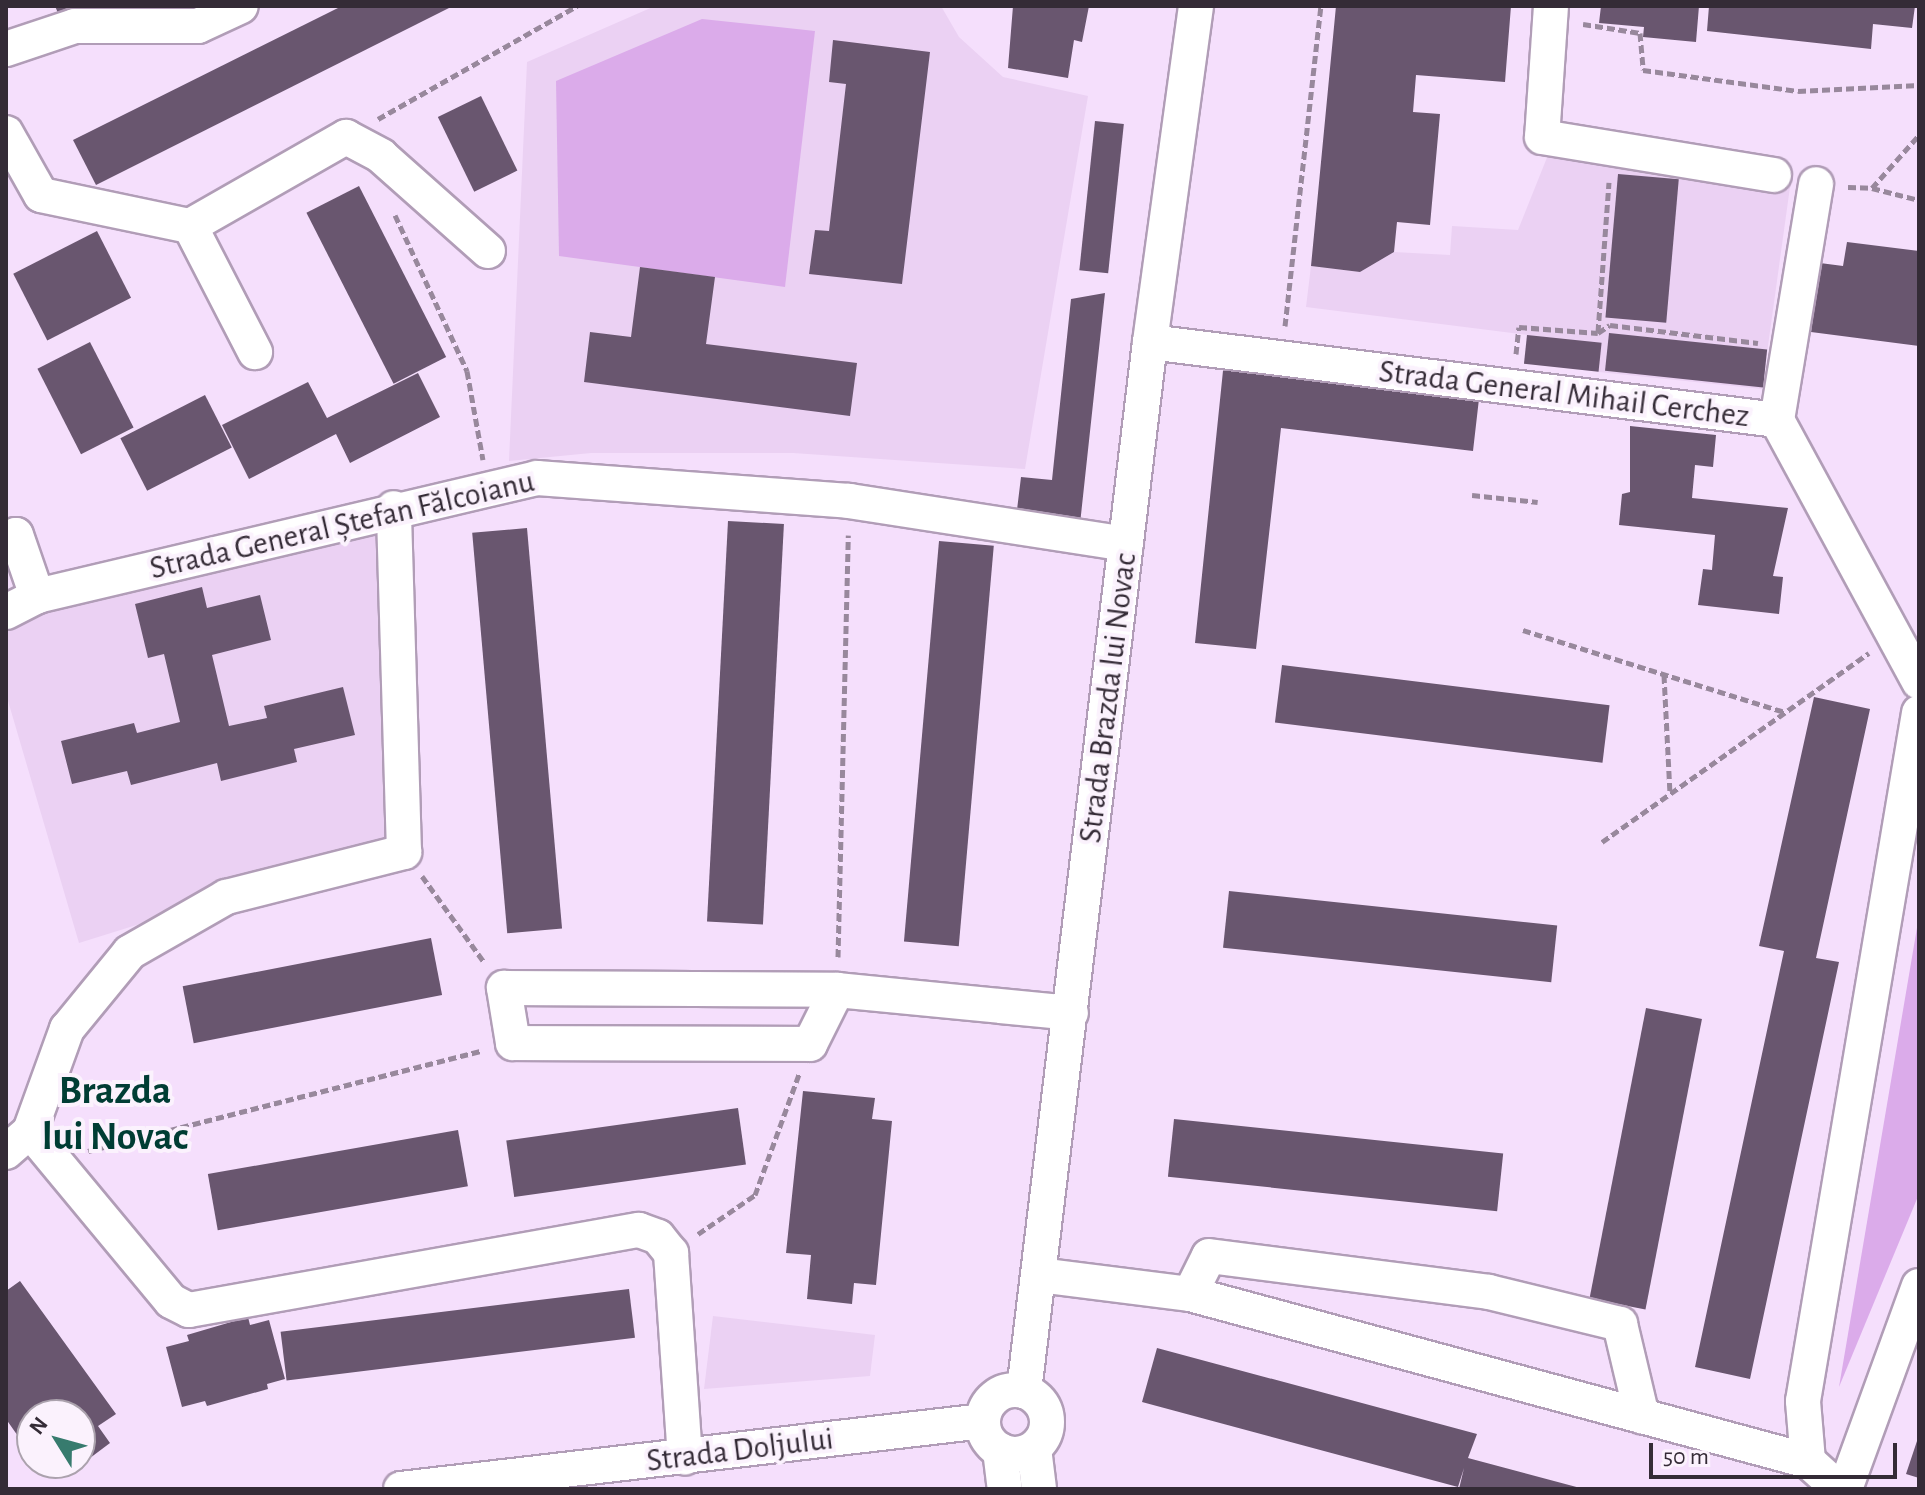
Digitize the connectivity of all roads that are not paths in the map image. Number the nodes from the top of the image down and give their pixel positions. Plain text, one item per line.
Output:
1 (241, 6) edge
2 (1196, 6) edge
3 (1551, 13) edge
4 (193, 16) edge
5 (6, 49) edge
6 (6, 133) edge
7 (1774, 175) dead end
8 (1816, 184) road end
9 (190, 226) junction
10 (488, 251) dead end
11 (1150, 342) junction
12 (255, 352) dead end
13 (1777, 420) junction
14 (394, 508) junction
15 (11, 537) edge
16 (1126, 544) junction
17 (37, 596) junction
18 (6, 612) edge
19 (1919, 682) edge
20 (1919, 713) edge
21 (837, 990) junction
22 (1071, 1013) junction
23 (18, 1141) edge
24 (1039, 1275) junction
25 (1919, 1286) edge
26 (1190, 1294) junction
27 (1024, 1391) junction
28 (1642, 1416) junction
29 (983, 1421) junction
30 (1034, 1448) junction
31 (1000, 1450) junction
32 (1808, 1461) junction
33 (670, 1469) edge
34 (401, 1489) edge
35 (1005, 1489) edge
36 (1039, 1489) edge
37 (1842, 1489) edge

1 - 4 street
2 - 11 street, Strada Brazda lui Novac
3 - 7 street
4 - 5 street
6 - 9 street
8 - 13 street
9 - 10 street
9 - 12 street
11 - 13 street, Strada General Mihail Cerchez
11 - 16 street, Strada Brazda lui Novac
13 - 19 street, Strada General Mihail Cerchez
14 - 16 street, Strada General Ștefan Fălcoianu
14 - 17 street, Strada General Ștefan Fălcoianu
14 - 23 street
15 - 17 street
16 - 22 street, Strada Brazda lui Novac
17 - 18 street, Strada General Ștefan Fălcoianu
20 - 32 street
21 - 21 street
21 - 22 street
22 - 24 street, Strada Brazda lui Novac
23 - 33 street
24 - 26 street
24 - 27 street, Strada Brazda lui Novac
25 - 37 street
26 - 28 street
26 - 28 street
27 - 29 street
27 - 30 street
28 - 32 street
29 - 31 street
29 - 33 street, Strada Doljului
30 - 31 street
30 - 36 street
31 - 35 street
32 - 37 street
33 - 34 street, Strada Doljului

